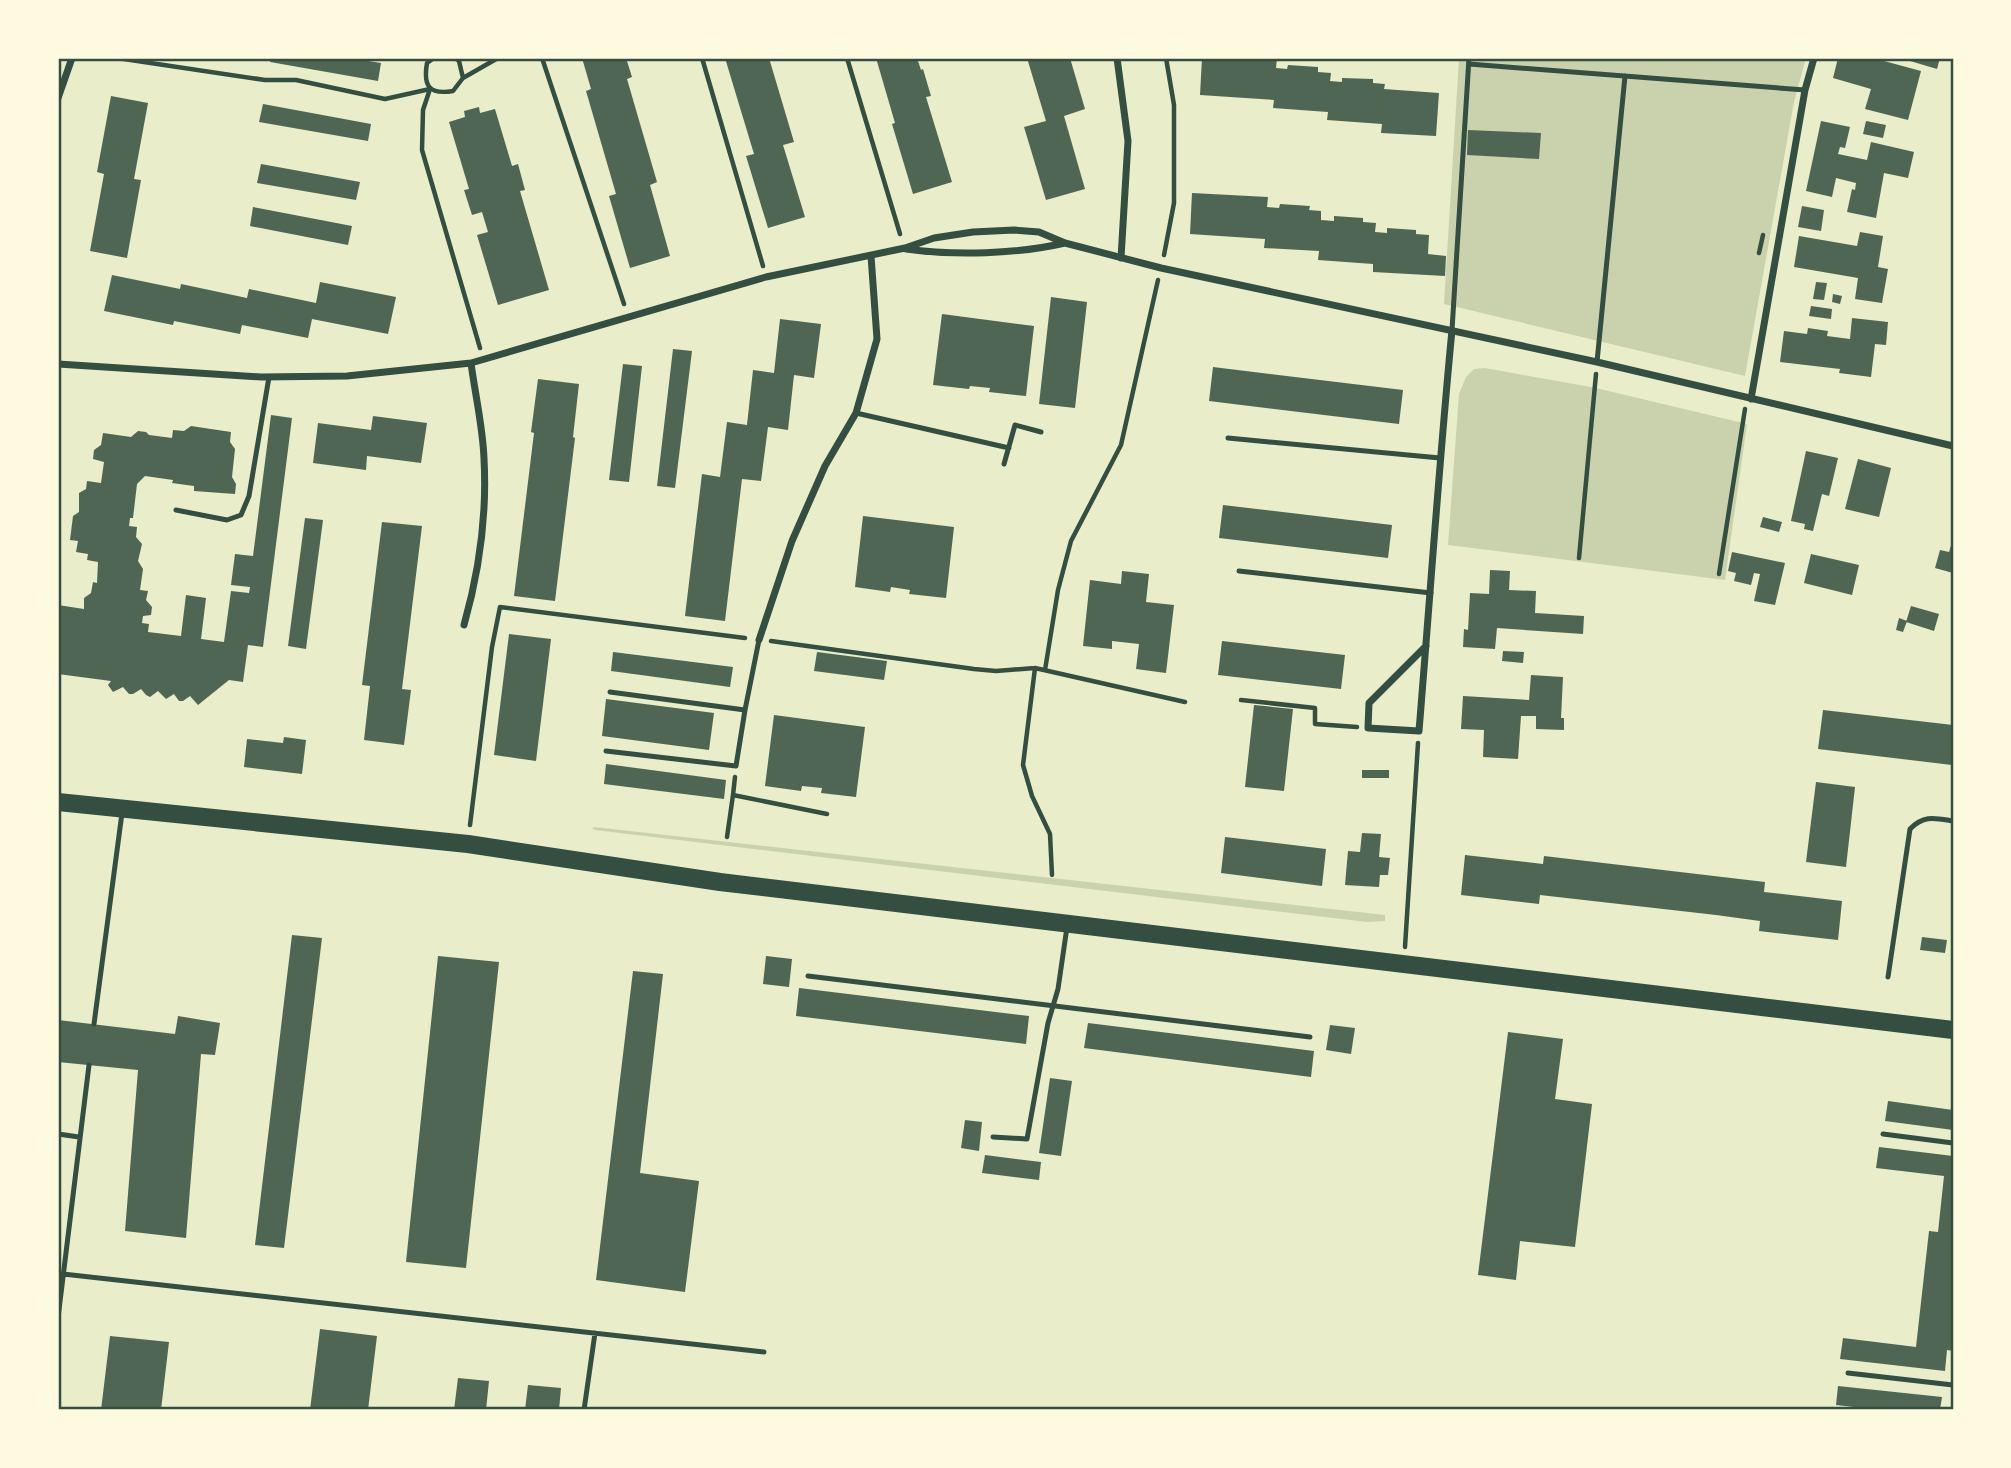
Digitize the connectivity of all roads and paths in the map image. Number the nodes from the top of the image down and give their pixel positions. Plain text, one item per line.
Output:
1 (72, 58) edge
2 (117, 58) edge
3 (434, 58) edge
4 (498, 58) edge
5 (542, 58) edge
6 (702, 58) edge
7 (847, 58) edge
8 (1117, 58) edge
9 (1167, 58) edge
10 (1814, 58) edge
11 (457, 59) edge
12 (1469, 61) edge
13 (1625, 76) junction
14 (463, 78) junction
15 (430, 89) junction
16 (1805, 90) junction
17 (58, 98) edge
18 (1065, 243) junction
19 (905, 248) junction
20 (870, 256) junction
21 (1121, 258) junction
22 (1161, 268) junction
23 (766, 277) junction
24 (629, 318) junction
25 (1452, 330) junction
26 (484, 359) junction
27 (1597, 362) junction
28 (471, 363) junction
29 (58, 364) edge
30 (269, 377) junction
31 (1749, 399) junction
32 (856, 413) junction
33 (1041, 432) dead end
34 (1228, 438) dead end
35 (1953, 446) edge
36 (1009, 448) junction
37 (1440, 458) junction
38 (1004, 464) dead end
39 (176, 510) dead end
40 (1579, 558) dead end
41 (1239, 571) dead end
42 (1719, 574) dead end
43 (1432, 593) junction
44 (464, 625) dead end
45 (759, 640) junction
46 (1426, 646) junction
47 (1035, 668) junction
48 (1045, 670) junction
49 (610, 692) dead end
50 (1241, 700) dead end
51 (1185, 702) dead end
52 (744, 710) junction
53 (1368, 728) junction
54 (1419, 732) junction
55 (606, 751) dead end
56 (736, 766) junction
57 (733, 795) junction
58 (58, 802) edge
59 (122, 810) junction
60 (827, 814) dead end
61 (1953, 821) edge
62 (727, 837) dead end
63 (468, 844) junction
64 (1052, 875) dead end
65 (1067, 924) junction
66 (1404, 965) junction
67 (808, 976) dead end
68 (1888, 977) dead end
69 (1053, 1006) junction
70 (94, 1024) dead end
71 (1953, 1030) edge
72 (1310, 1037) dead end
73 (89, 1065) dead end
74 (1883, 1133) dead end
75 (58, 1134) edge
76 (79, 1137) junction
77 (993, 1137) dead end
78 (1953, 1143) edge
79 (63, 1274) junction
80 (58, 1318) edge
81 (595, 1333) junction
82 (764, 1352) dead end
83 (1848, 1373) dead end
84 (1953, 1385) edge
85 (584, 1410) edge

1 - 17 street
2 - 15 path
3 - 15 path
4 - 14 path
5 - 24 path
6 - 23 path
7 - 19 path
8 - 21 street
9 - 22 path
10 - 16 street
11 - 14 path
12 - 13 lane
12 - 25 lane
13 - 16 lane
13 - 27 lane
14 - 15 path
15 - 26 path
16 - 31 street
18 - 19 street
18 - 19 street
18 - 21 street
19 - 20 street
20 - 23 street
20 - 32 street
21 - 22 street
22 - 25 street
22 - 48 path
23 - 24 street
24 - 26 street
25 - 27 street
25 - 37 street
26 - 28 street
27 - 31 street
27 - 40 path
28 - 30 street
28 - 44 street
29 - 30 street
30 - 39 lane
31 - 35 street
31 - 42 path
32 - 36 lane
32 - 45 street
33 - 36 lane
34 - 37 lane
36 - 38 lane
37 - 43 street
41 - 43 lane
43 - 46 street
45 - 47 path
45 - 52 lane
45 - 63 path
46 - 53 street
46 - 54 street
47 - 48 path
47 - 64 path
48 - 51 path
49 - 52 lane
50 - 53 path
52 - 56 lane
53 - 54 street
54 - 66 path
55 - 56 lane
56 - 57 path
57 - 60 path
57 - 62 path
58 - 59 main road
59 - 63 main road
59 - 70 lane
61 - 68 lane
63 - 65 main road
65 - 66 main road
65 - 69 lane
66 - 71 main road
67 - 69 lane
69 - 72 lane
69 - 77 lane
73 - 76 lane
74 - 78 lane
75 - 76 lane
76 - 79 lane
79 - 80 lane
79 - 81 lane
81 - 82 lane
81 - 85 lane
83 - 84 lane

